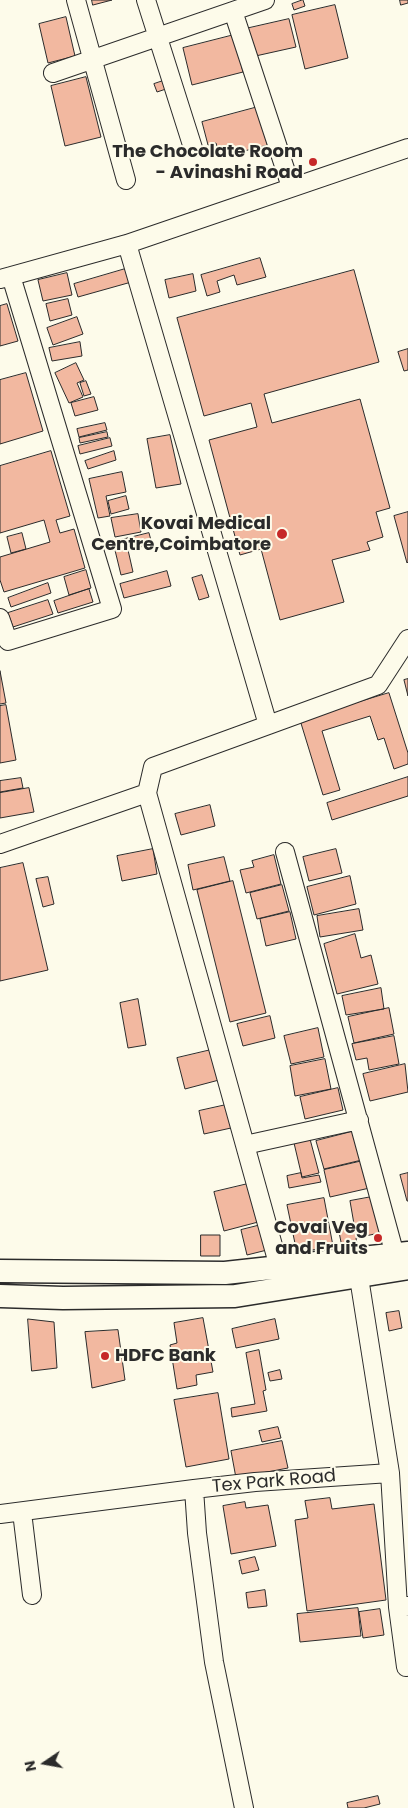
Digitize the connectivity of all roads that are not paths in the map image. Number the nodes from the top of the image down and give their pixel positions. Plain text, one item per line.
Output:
1 (76, 0) edge
2 (146, 0) edge
3 (265, 0) edge
4 (233, 11) junction
5 (158, 39) junction
6 (93, 58) junction
7 (53, 73) dead end
8 (193, 148) dead end
9 (408, 148) edge
10 (126, 180) dead end
11 (291, 187) junction
12 (127, 244) junction
13 (5, 278) edge
14 (0, 618) edge
15 (408, 639) edge
16 (268, 725) junction
17 (147, 793) junction
18 (0, 844) edge
19 (285, 852) dead end
20 (358, 1120) junction
21 (245, 1145) junction
22 (404, 1259) edge
23 (279, 1267) junction
24 (357, 1268) junction
25 (0, 1271) edge
26 (0, 1296) edge
27 (390, 1473) junction
28 (194, 1489) junction
29 (22, 1512) junction
30 (0, 1514) edge
31 (32, 1595) dead end
32 (403, 1606) edge
33 (406, 1667) dead end
34 (244, 1808) edge

1 - 6 street
2 - 5 street
3 - 4 street
4 - 5 street
4 - 11 street
5 - 6 street
5 - 8 street
6 - 7 street
6 - 10 street
9 - 11 street
11 - 12 street
12 - 13 street
12 - 16 street
13 - 14 street
15 - 16 street
16 - 17 street
17 - 18 street
17 - 21 street
19 - 20 street
20 - 21 street
20 - 22 street
21 - 23 street
22 - 24 main road
23 - 24 main road
23 - 25 main road
24 - 26 main road
24 - 27 street
27 - 28 street, Tex Park Road
27 - 32 street
28 - 29 street
28 - 34 street, Tex Park Road
29 - 30 street
29 - 31 street
32 - 33 street

